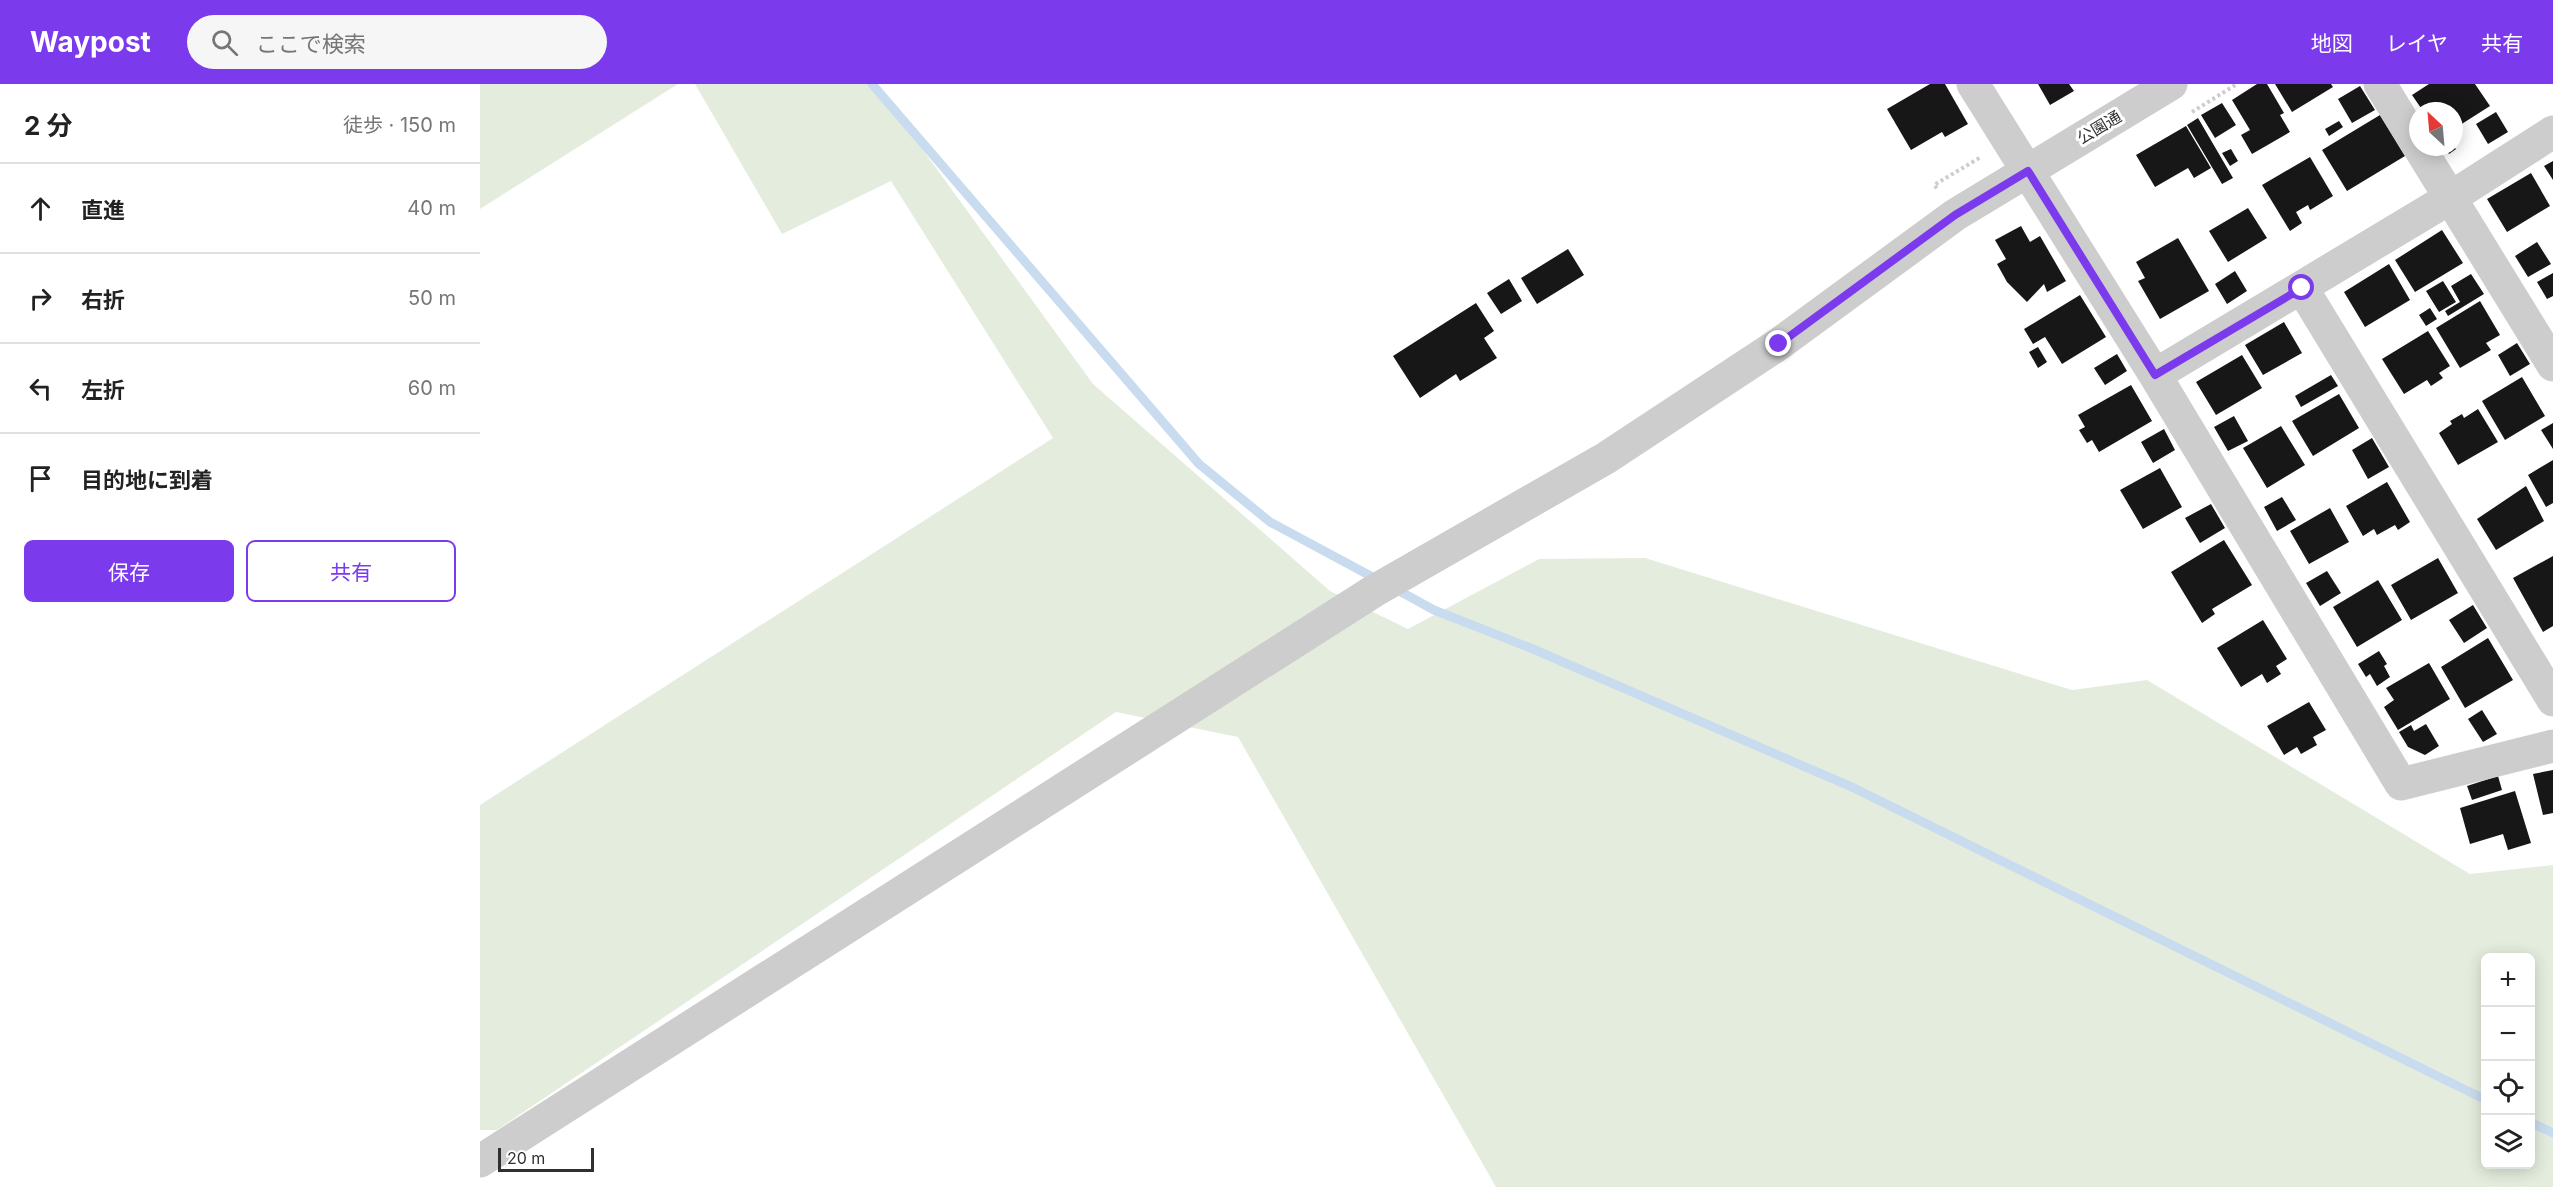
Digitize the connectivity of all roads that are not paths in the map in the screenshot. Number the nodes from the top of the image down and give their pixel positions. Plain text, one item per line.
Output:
1 (1973, 84) edge
2 (2170, 84) edge
3 (2380, 84) edge
4 (2409, 132) edge
5 (2553, 132) edge
6 (2424, 156) edge
7 (2028, 171) junction
8 (2450, 198) junction
9 (2302, 288) junction
10 (2553, 365) edge
11 (2155, 375) junction
12 (2553, 700) edge
13 (2553, 746) edge
14 (480, 1161) edge

1 - 7 street
2 - 7 street, 公園通
3 - 4 street
5 - 8 street
6 - 8 street
7 - 11 street
7 - 14 street, 公園通
8 - 9 street
8 - 10 street
9 - 11 street
9 - 12 street
11 - 13 street

